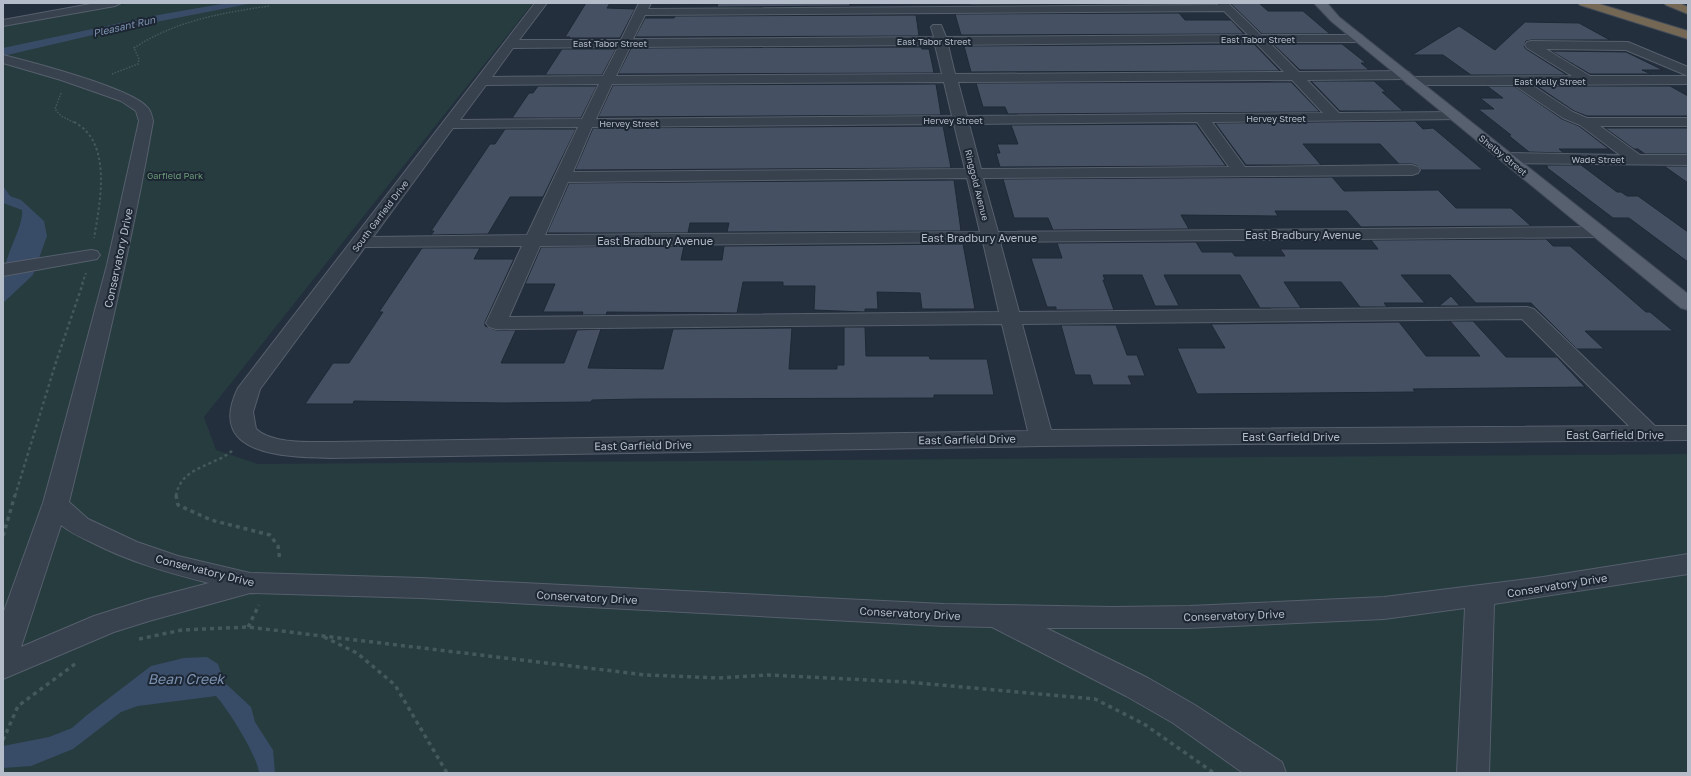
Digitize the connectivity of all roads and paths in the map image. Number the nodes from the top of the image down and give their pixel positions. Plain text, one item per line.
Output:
1 (115, 3) edge
2 (540, 3) edge
3 (1320, 3) edge
4 (1584, 3) edge
5 (1670, 3) edge
6 (269, 6) dead end
7 (932, 6) edge
8 (1224, 6) edge
9 (643, 7) edge
10 (872, 7) edge
11 (1688, 11) edge
12 (3, 23) edge
13 (1688, 35) edge
14 (1257, 38) junction
15 (1358, 38) junction
16 (941, 41) junction
17 (626, 43) junction
18 (510, 44) junction
19 (7, 60) edge
20 (1688, 72) edge
21 (1294, 76) junction
22 (950, 78) junction
23 (1408, 78) junction
24 (607, 80) junction
25 (1688, 80) edge
26 (482, 81) junction
27 (1518, 81) junction
28 (1588, 81) junction
29 (85, 83) junction
30 (1455, 116) junction
31 (1335, 117) junction
32 (1201, 118) junction
33 (961, 120) junction
34 (1585, 122) junction
35 (1688, 122) edge
36 (587, 123) junction
37 (450, 124) junction
38 (1508, 158) junction
39 (1637, 160) junction
40 (1688, 160) edge
41 (1412, 170) dead end
42 (1240, 171) junction
43 (974, 174) junction
44 (562, 176) junction
45 (1598, 232) junction
46 (991, 237) junction
47 (533, 241) junction
48 (360, 242) junction
49 (91, 255) junction
50 (3, 270) edge
51 (1688, 304) edge
52 (1011, 318) junction
53 (1649, 433) junction
54 (1688, 433) edge
55 (248, 436) junction
56 (1041, 438) junction
57 (56, 503) junction
58 (3, 536) edge
59 (1688, 564) edge
60 (259, 584) junction
61 (1480, 596) junction
62 (997, 617) junction
63 (248, 627) junction
64 (322, 636) junction
65 (136, 640) dead end
66 (3, 655) edge
67 (80, 662) dead end
68 (3, 667) edge
69 (3, 740) edge
70 (447, 773) edge
71 (1214, 773) edge
72 (1270, 773) edge
73 (1473, 773) edge

1 - 12 street
2 - 18 street, South Garfield Drive
3 - 15 main road, Shelby Street
4 - 13 highway
5 - 11 highway
6 - 29 path
7 - 8 street
7 - 10 street
7 - 16 street, Ringgold Avenue
8 - 14 street
9 - 10 street
9 - 17 street
14 - 15 street, East Tabor Street
14 - 16 street, East Tabor Street
14 - 21 street
15 - 23 main road, Shelby Street
16 - 17 street, East Tabor Street
16 - 22 street, Ringgold Avenue
17 - 18 street, East Tabor Street
17 - 24 street
18 - 26 street, South Garfield Drive
19 - 29 street, Conservatory Drive
20 - 28 street
21 - 22 street, East Kelly Street
21 - 23 street, East Kelly Street
21 - 31 street
22 - 24 street, East Kelly Street
22 - 33 street, Ringgold Avenue
23 - 27 street, East Kelly Street
23 - 30 main road, Shelby Street
24 - 26 street, East Kelly Street
24 - 36 street
25 - 28 street, East Kelly Street
26 - 37 street, South Garfield Drive
27 - 28 street, East Kelly Street
27 - 34 street
29 - 49 path
29 - 57 street, Conservatory Drive
30 - 31 street, Hervey Street
30 - 38 main road, Shelby Street
31 - 32 street, Hervey Street
32 - 33 street, Hervey Street
32 - 42 street
33 - 36 street, Hervey Street
33 - 43 street, Ringgold Avenue
34 - 35 street
34 - 39 street
36 - 37 street, Hervey Street
36 - 44 street
37 - 48 street, South Garfield Drive
38 - 39 street, Wade Street
38 - 45 main road, Shelby Street
39 - 40 street, Wade Street
41 - 42 street
42 - 43 street
43 - 44 street
43 - 46 street, Ringgold Avenue
44 - 47 street
45 - 46 street, East Bradbury Avenue
45 - 51 main road, Shelby Street
46 - 47 street, East Bradbury Avenue
46 - 52 street, Ringgold Avenue
47 - 48 street, East Bradbury Avenue
47 - 52 street
48 - 55 street, South Garfield Drive
49 - 50 street
49 - 58 path
52 - 53 street
52 - 56 street, Ringgold Avenue
53 - 54 street, East Garfield Drive
53 - 56 street, East Garfield Drive
55 - 56 street, East Garfield Drive
55 - 60 path
57 - 60 street, Conservatory Drive
57 - 66 street
59 - 61 street, Conservatory Drive
60 - 62 street, Conservatory Drive
60 - 63 path
60 - 68 street
61 - 62 street, Conservatory Drive
61 - 73 street
62 - 72 street
63 - 64 path
63 - 65 path
64 - 70 path
64 - 71 path
67 - 69 path

